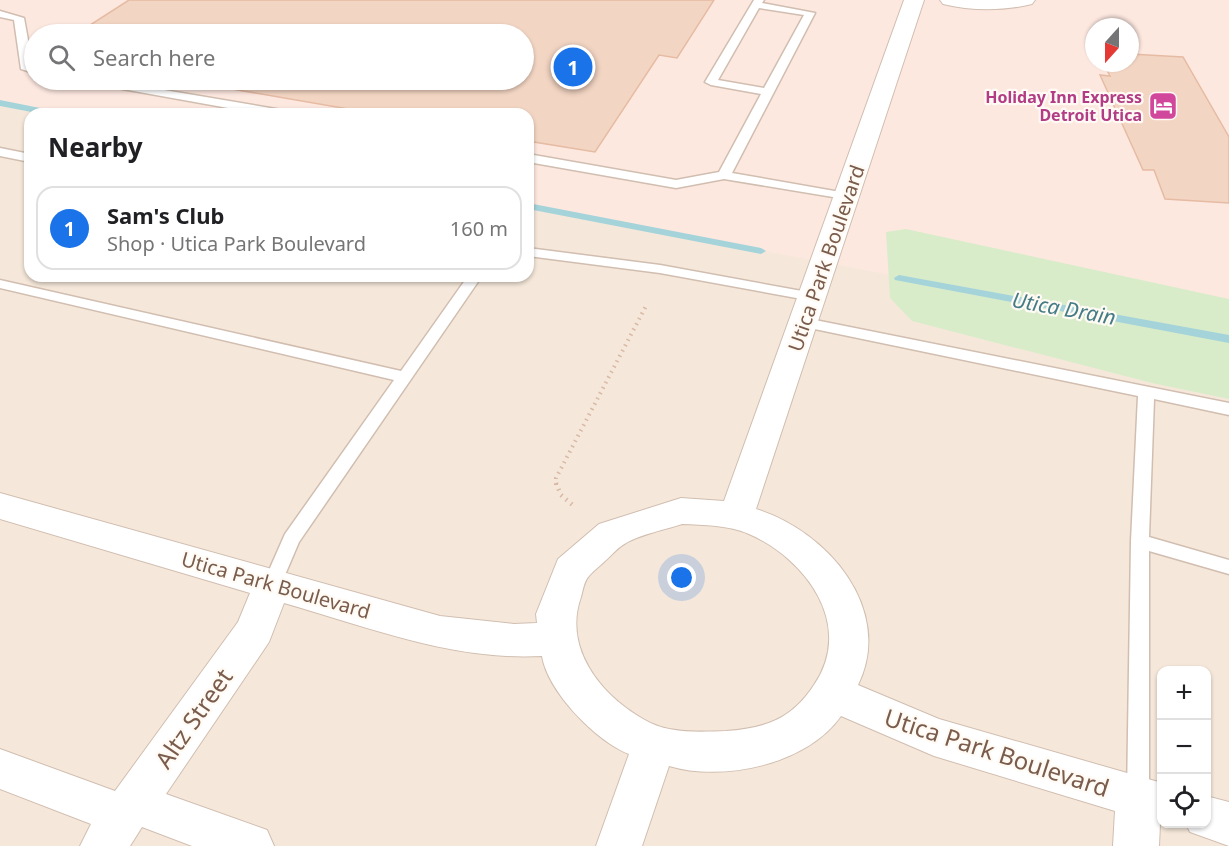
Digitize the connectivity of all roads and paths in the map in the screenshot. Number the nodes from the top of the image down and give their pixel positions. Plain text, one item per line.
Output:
1 (914, 0) edge
2 (951, 0) edge
3 (1025, 0) edge
4 (758, 2) edge
5 (0, 14) edge
6 (24, 50) edge
7 (146, 90) edge
8 (768, 92) junction
9 (248, 108) edge
10 (0, 152) edge
11 (24, 157) edge
12 (534, 159) edge
13 (724, 175) junction
14 (846, 197) junction
15 (534, 253) edge
16 (471, 282) edge
17 (0, 284) edge
18 (647, 304) dead end
19 (809, 310) junction
20 (405, 377) junction
21 (1146, 393) junction
22 (1229, 409) edge
23 (0, 506) edge
24 (575, 507) dead end
25 (736, 516) junction
26 (1140, 541) junction
27 (1229, 567) edge
28 (272, 584) junction
29 (555, 639) junction
30 (834, 694) junction
31 (654, 745) junction
32 (0, 770) edge
33 (1150, 801) edge
34 (1211, 819) edge
35 (120, 822) edge
36 (1229, 824) edge
37 (251, 846) edge
38 (619, 846) edge
39 (1136, 846) edge

1 - 14 street, Utica Park Boulevard
2 - 3 street
4 - 8 lane
4 - 8 lane
5 - 6 lane
7 - 9 lane
8 - 13 lane
10 - 11 lane
12 - 13 lane
13 - 14 lane
14 - 19 street, Utica Park Boulevard
15 - 19 lane
16 - 20 lane
17 - 20 lane
18 - 24 path
19 - 21 lane
19 - 25 street, Utica Park Boulevard
20 - 28 lane
21 - 22 lane
21 - 26 lane
23 - 28 street, Utica Park Boulevard
25 - 29 street
25 - 30 street
26 - 27 lane
26 - 33 lane
28 - 29 street, Utica Park Boulevard
28 - 35 street, Altz Street
29 - 31 street
30 - 31 street
30 - 33 street, Utica Park Boulevard
31 - 38 street
32 - 35 street
33 - 39 street
34 - 36 street
35 - 37 street

